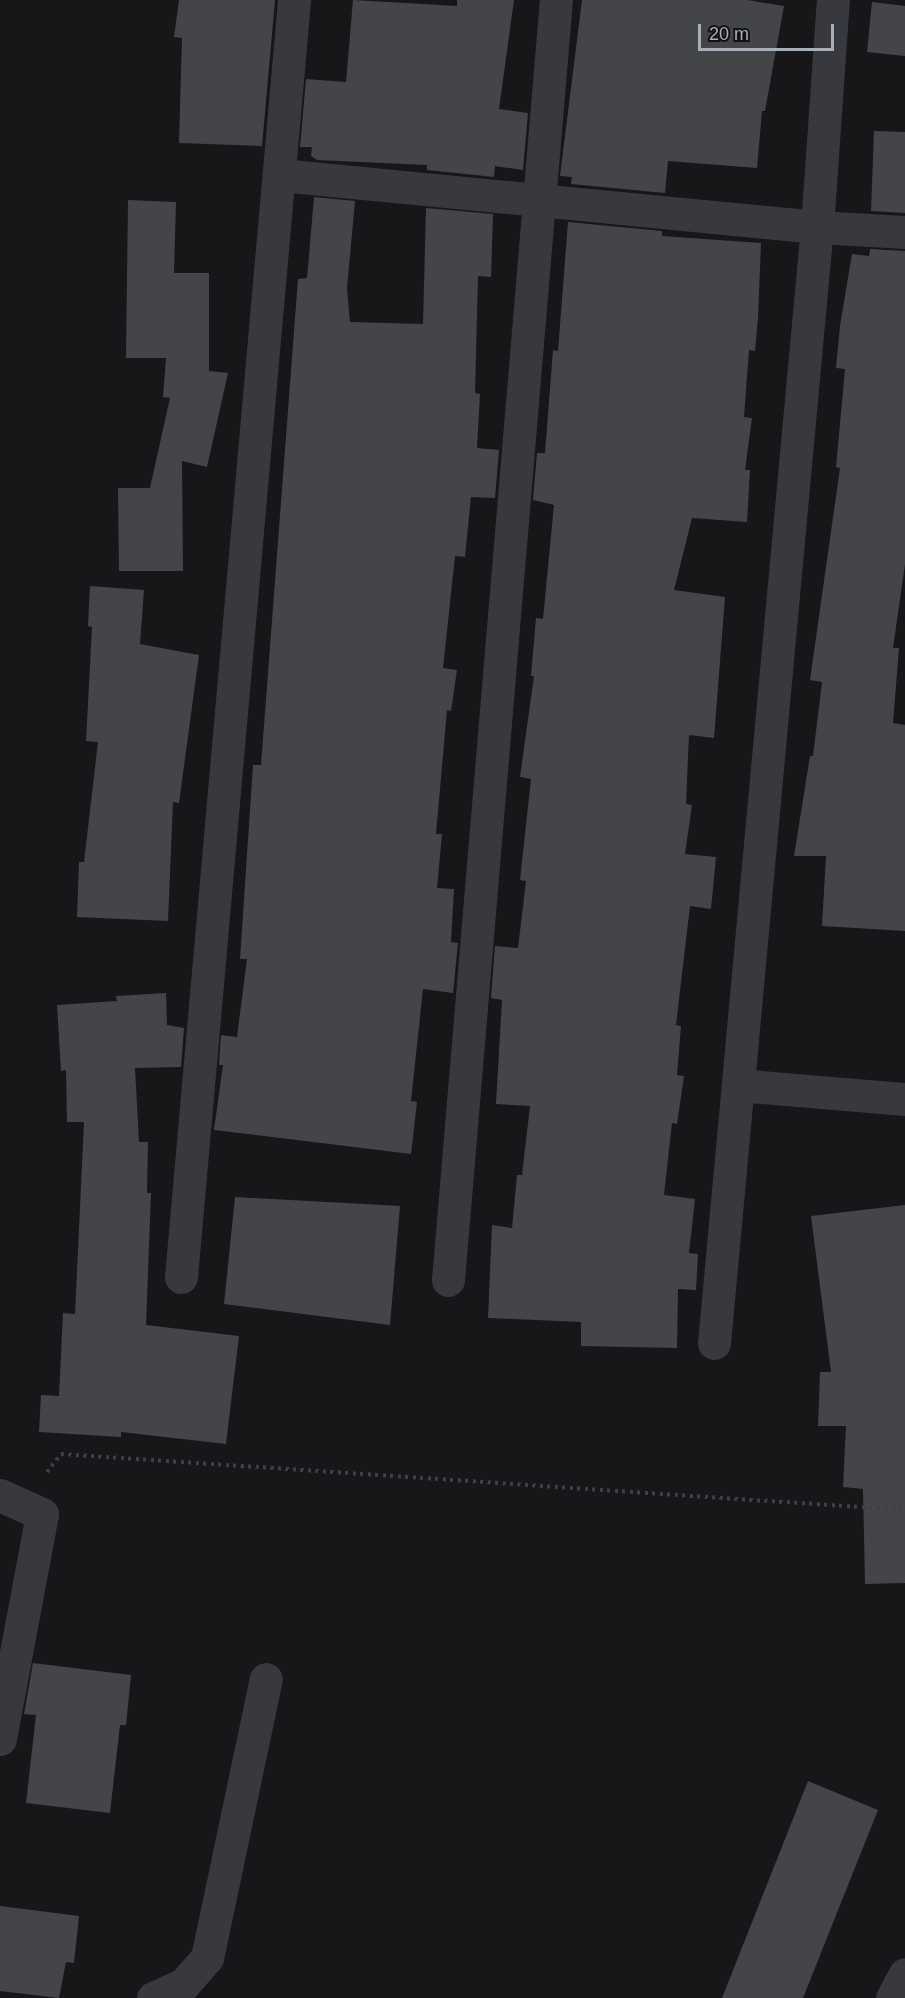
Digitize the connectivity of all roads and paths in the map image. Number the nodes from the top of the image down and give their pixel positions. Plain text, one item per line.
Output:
1 (294, 0) edge
2 (556, 0) edge
3 (833, 0) edge
4 (280, 175) junction
5 (541, 200) junction
6 (817, 227) junction
7 (905, 232) edge
8 (738, 1085) junction
9 (905, 1099) edge
10 (181, 1277) dead end
11 (448, 1280) dead end
12 (714, 1343) dead end
13 (0, 1495) edge
14 (905, 1510) edge
15 (42, 1514) junction
16 (266, 1678) dead end
17 (0, 1739) edge
18 (905, 1974) edge
19 (153, 1998) edge
20 (892, 1998) edge

1 - 4 street
2 - 5 street
3 - 6 street
4 - 5 street
4 - 10 street
5 - 6 street
5 - 11 street
6 - 7 street
6 - 8 street
8 - 9 street
8 - 12 street
13 - 15 street
14 - 15 path
15 - 17 street
16 - 19 street
18 - 20 street

